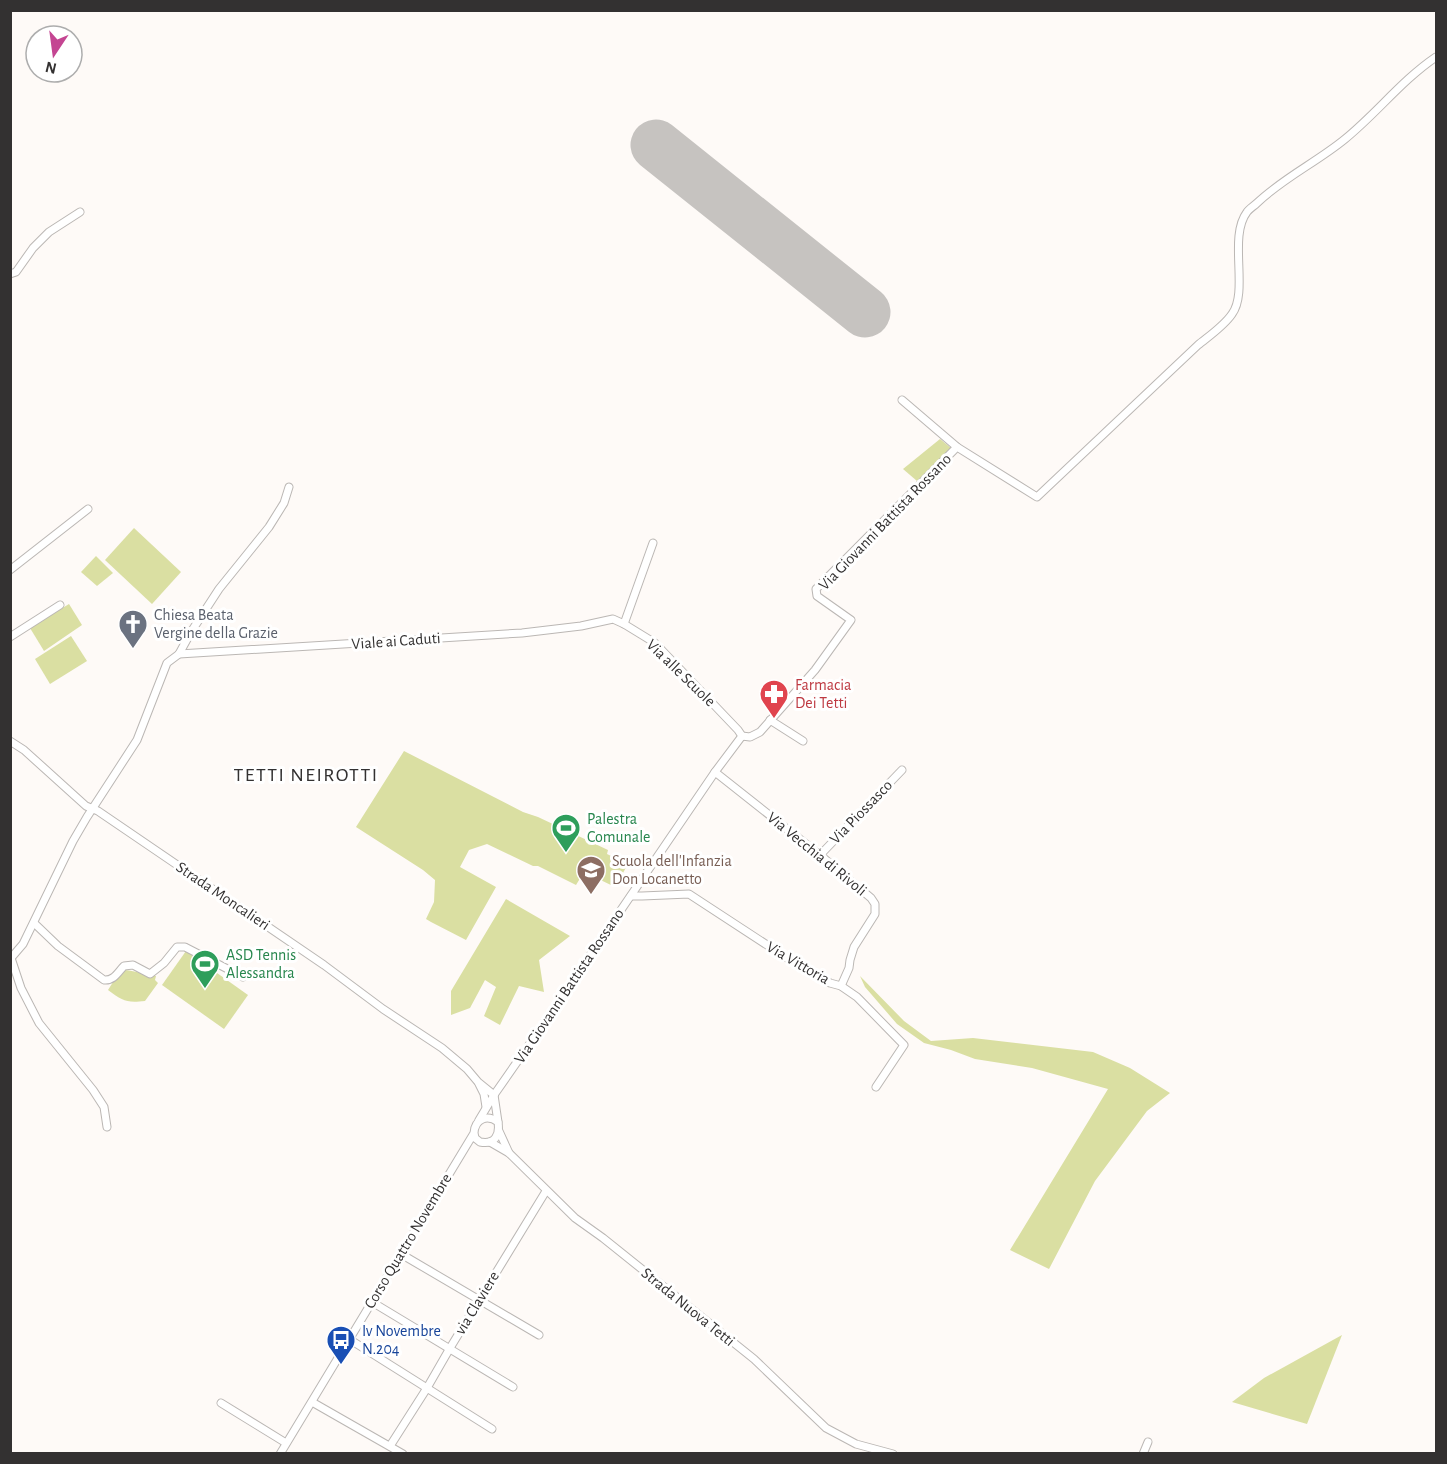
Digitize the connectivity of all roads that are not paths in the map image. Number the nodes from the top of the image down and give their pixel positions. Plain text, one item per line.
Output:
1 (1437, 57) edge
2 (80, 212) dead end
3 (10, 274) edge
4 (902, 400) dead end
5 (957, 447) junction
6 (289, 488) dead end
7 (88, 509) dead end
8 (653, 543) dead end
9 (10, 570) edge
10 (60, 605) dead end
11 (613, 619) joint
12 (624, 624) junction
13 (10, 637) edge
14 (179, 654) junction
15 (770, 720) junction
16 (741, 736) junction
17 (10, 741) edge
18 (803, 741) dead end
19 (902, 770) dead end
20 (715, 772) junction
21 (92, 809) junction
22 (820, 855) junction
23 (631, 896) junction
24 (34, 923) junction
25 (11, 958) edge
26 (243, 977) dead end
27 (841, 986) junction
28 (478, 1082) junction
29 (876, 1087) dead end
30 (494, 1095) junction
31 (486, 1107) junction
32 (479, 1120) junction
33 (498, 1122) junction
34 (107, 1127) dead end
35 (499, 1131) junction
36 (474, 1133) junction
37 (486, 1143) junction
38 (461, 1152) junction
39 (509, 1153) junction
40 (546, 1191) junction
41 (401, 1254) junction
42 (479, 1299) junction
43 (372, 1302) junction
44 (539, 1335) dead end
45 (349, 1339) junction
46 (450, 1348) junction
47 (513, 1387) dead end
48 (427, 1388) junction
49 (221, 1402) dead end
50 (312, 1402) junction
51 (492, 1429) dead end
52 (1148, 1442) dead end
53 (286, 1443) junction
54 (390, 1446) junction
55 (873, 1451) edge
56 (399, 1452) edge
57 (280, 1454) edge
58 (893, 1454) edge
59 (1143, 1454) edge

1 - 5 street, Via Giovanni Battista Rossano
2 - 3 street
4 - 5 street
5 - 15 street, Via Giovanni Battista Rossano
6 - 14 street
7 - 9 street
8 - 12 street
10 - 13 street
11 - 12 street, Via alle Scuole
11 - 14 street, Viale ai Caduti
12 - 16 street, Via alle Scuole
14 - 21 street
15 - 16 street, Via Giovanni Battista Rossano
15 - 18 street
16 - 20 street, Via Giovanni Battista Rossano
17 - 21 street, Strada Moncalieri
19 - 22 street, Via Piossasco
20 - 22 street, Via Vecchia di Rivoli
20 - 23 street, Via Giovanni Battista Rossano
21 - 24 street
21 - 28 street, Strada Moncalieri
22 - 27 street, Via Vecchia di Rivoli
23 - 27 street, Via Vittoria
23 - 30 street, Via Giovanni Battista Rossano
24 - 25 street
24 - 26 street
25 - 34 street
27 - 29 street, Via Vittoria
28 - 30 street, Strada Moncalieri
28 - 31 street
30 - 31 street, Via Giovanni Battista Rossano
30 - 33 street
31 - 32 street, Via Giovanni Battista Rossano
32 - 33 street
32 - 36 street
33 - 35 street
35 - 37 street
35 - 39 street, Strada Nuova Tetti
36 - 37 street
36 - 38 street, Corso Quattro Novembre
37 - 38 street
37 - 39 street, Strada Nuova Tetti
38 - 41 street, Corso Quattro Novembre
39 - 40 street, Strada Nuova Tetti
40 - 42 street, via Claviere
40 - 55 street, Strada Nuova Tetti
41 - 42 street
41 - 43 street, Corso Quattro Novembre
42 - 44 street
42 - 46 street, via Claviere
43 - 45 street, Corso Quattro Novembre
43 - 46 street
45 - 48 street
45 - 50 street, Corso Quattro Novembre
46 - 47 street
46 - 48 street, via Claviere
48 - 51 street
48 - 54 street, via Claviere
49 - 53 street
50 - 53 street, Corso Quattro Novembre
50 - 54 street
52 - 59 street
53 - 57 street, Corso Quattro Novembre
54 - 56 street
55 - 58 street, Strada Nuova Tetti

